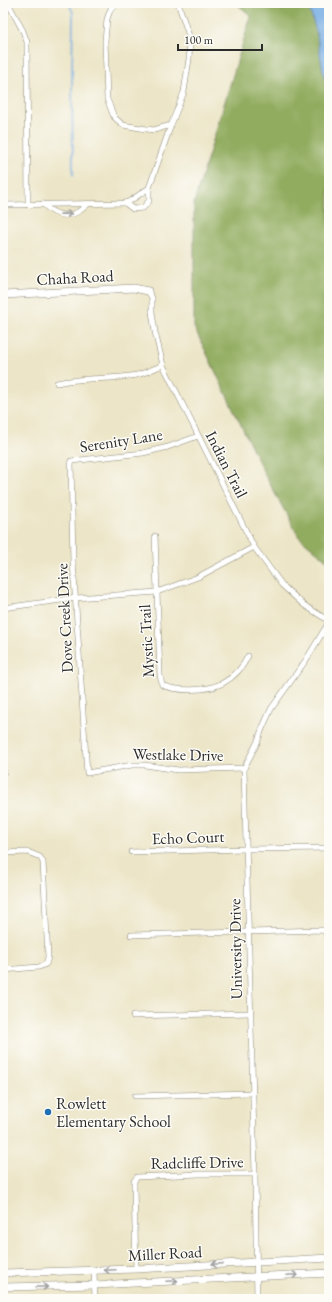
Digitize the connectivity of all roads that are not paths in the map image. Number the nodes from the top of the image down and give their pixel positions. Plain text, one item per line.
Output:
1 (8, 3) edge
2 (117, 3) edge
3 (178, 3) edge
4 (171, 125) junction
5 (149, 188) junction
6 (125, 203) junction
7 (28, 204) junction
8 (44, 204) junction
9 (88, 204) junction
10 (3, 206) edge
11 (148, 291) joint
12 (3, 295) edge
13 (163, 365) junction
14 (57, 383) dead end
15 (198, 436) junction
16 (71, 461) joint
17 (155, 536) dead end
18 (254, 547) junction
19 (157, 592) junction
20 (76, 598) junction
21 (3, 608) edge
22 (329, 621) edge
23 (248, 656) dead end
24 (244, 768) junction
25 (87, 772) joint
26 (329, 848) edge
27 (246, 849) junction
28 (131, 852) dead end
29 (3, 853) edge
30 (248, 932) junction
31 (130, 935) dead end
32 (329, 942) edge
33 (3, 970) edge
34 (250, 1013) junction
35 (133, 1016) dead end
36 (252, 1093) junction
37 (135, 1096) dead end
38 (255, 1174) junction
39 (329, 1258) edge
40 (256, 1262) junction
41 (136, 1269) junction
42 (94, 1271) junction
43 (3, 1273) edge
44 (329, 1273) edge
45 (256, 1277) junction
46 (95, 1285) junction
47 (3, 1287) edge
48 (95, 1299) edge
49 (257, 1299) edge

1 - 7 street
2 - 4 street
3 - 4 street
4 - 5 street
5 - 6 street
5 - 6 street
6 - 9 street
7 - 8 street
7 - 10 street
8 - 9 street
8 -> 9 street
11 - 12 main road, Chaha Road
11 - 13 street, Indian Trail
13 - 14 street
13 - 15 street, Indian Trail
15 - 16 street, Serenity Lane
15 - 18 street, Indian Trail
16 - 20 street, Dove Creek Drive
17 - 19 street
18 - 19 street
18 - 22 street, Indian Trail
19 - 20 street
19 - 23 street, Mystic Trail
20 - 21 street
20 - 25 street, Dove Creek Drive
22 - 24 street, University Drive
24 - 25 street, Westlake Drive
24 - 27 street, University Drive
26 - 27 street, Echo Court
27 - 28 street, Echo Court
27 - 30 street, University Drive
29 - 33 street
30 - 31 street
30 - 32 street
30 - 34 street, University Drive
34 - 35 street
34 - 36 street, University Drive
36 - 37 street
36 - 38 street, University Drive
38 - 40 street, University Drive
38 - 41 street, Radcliffe Drive
39 - 40 main road, Miller Road
40 -> 41 main road, Miller Road
40 - 45 street, University Drive
41 -> 42 main road, Miller Road
42 - 43 main road, Miller Road
42 - 46 street
45 -> 44 main road, Miller Road
46 -> 45 main road, Miller Road
45 - 49 street, University Drive
47 -> 46 main road, Miller Road
46 - 48 street

